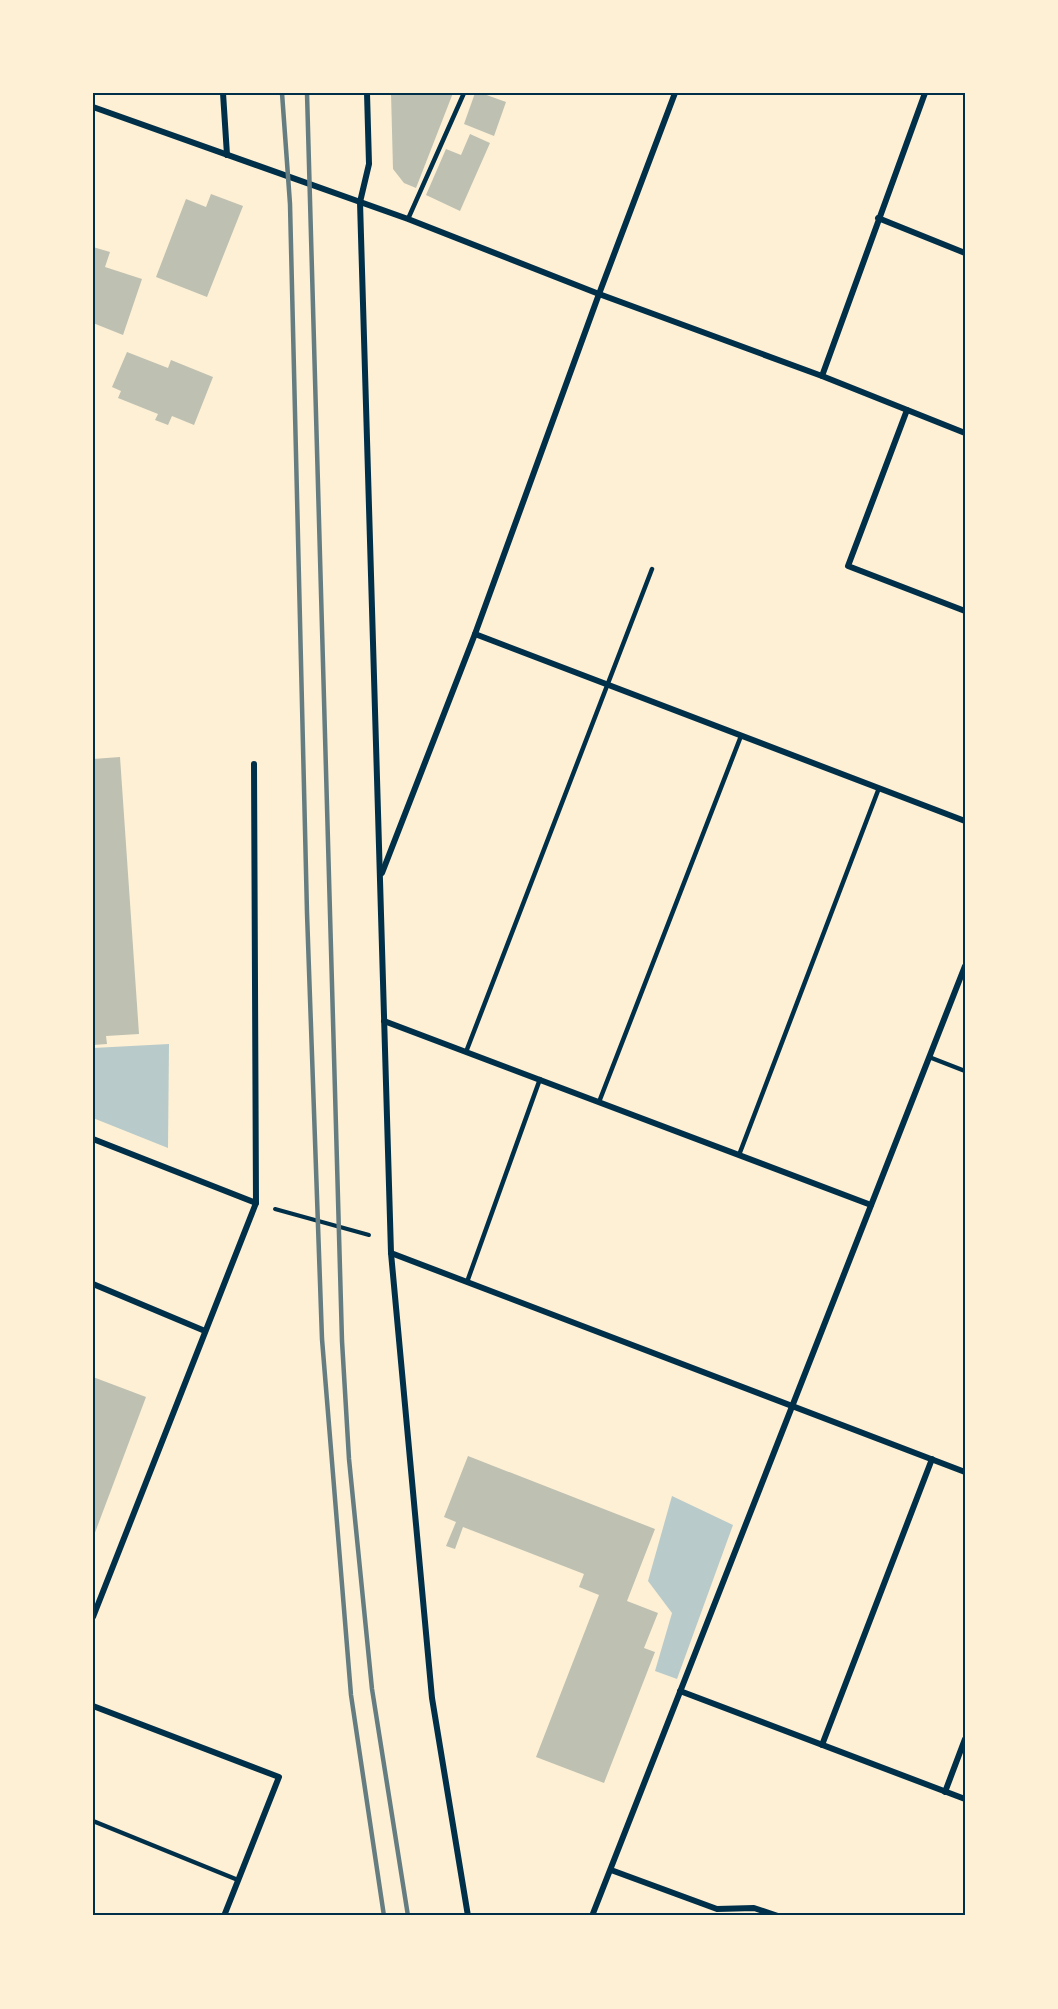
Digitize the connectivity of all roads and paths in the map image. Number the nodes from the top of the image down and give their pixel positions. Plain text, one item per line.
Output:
1 (223, 93) edge
2 (366, 93) edge
3 (464, 93) edge
4 (675, 93) edge
5 (925, 93) edge
6 (93, 107) edge
7 (227, 155) junction
8 (360, 202) junction
9 (878, 218) junction
10 (408, 219) junction
11 (965, 253) edge
12 (599, 294) junction
13 (822, 376) junction
14 (907, 410) junction
15 (965, 433) edge
16 (652, 569) dead end
17 (965, 611) edge
18 (474, 634) junction
19 (608, 685) junction
20 (741, 736) junction
21 (254, 764) dead end
22 (879, 788) junction
23 (965, 821) edge
24 (380, 877) junction
25 (965, 966) edge
26 (384, 1021) junction
27 (466, 1052) junction
28 (929, 1057) junction
29 (965, 1071) edge
30 (540, 1079) junction
31 (599, 1102) junction
32 (93, 1139) edge
33 (739, 1155) junction
34 (256, 1203) junction
35 (871, 1205) junction
36 (390, 1240) junction
37 (391, 1253) junction
38 (467, 1282) junction
39 (93, 1284) edge
40 (205, 1331) junction
41 (792, 1406) junction
42 (932, 1459) junction
43 (965, 1472) edge
44 (93, 1617) edge
45 (680, 1691) junction
46 (93, 1706) edge
47 (965, 1739) edge
48 (822, 1745) junction
49 (945, 1792) junction
50 (965, 1799) edge
51 (93, 1821) edge
52 (611, 1870) junction
53 (238, 1880) junction
54 (224, 1916) edge
55 (468, 1916) edge
56 (592, 1916) edge
57 (778, 1916) edge

1 - 7 street
2 - 8 street
3 - 10 lane
4 - 12 street
5 - 9 street
6 - 7 street
7 - 8 street
8 - 10 street
8 - 24 street
9 - 11 street
9 - 13 street
10 - 12 street
12 - 13 street
12 - 18 street
13 - 14 street
14 - 15 street
14 - 17 street
16 - 19 lane
18 - 19 street
18 - 24 street
19 - 20 street
19 - 27 lane
20 - 22 street
20 - 31 lane
21 - 34 street
22 - 23 street
22 - 33 lane
24 - 26 street
25 - 28 street
26 - 27 street
26 - 36 street
27 - 30 street
28 - 29 lane
28 - 35 street
30 - 31 street
30 - 38 lane
31 - 33 street
32 - 34 street
33 - 35 street
34 - 36 path
34 - 40 street
35 - 41 street
36 - 37 street
37 - 38 street
37 - 55 street
38 - 41 street
39 - 40 street
40 - 44 street
41 - 42 street
41 - 45 street
42 - 43 street
42 - 48 street
45 - 48 street
45 - 52 street
46 - 53 street
47 - 49 street
48 - 49 street
49 - 50 street
51 - 53 lane
52 - 56 street
52 - 57 street
53 - 54 street

